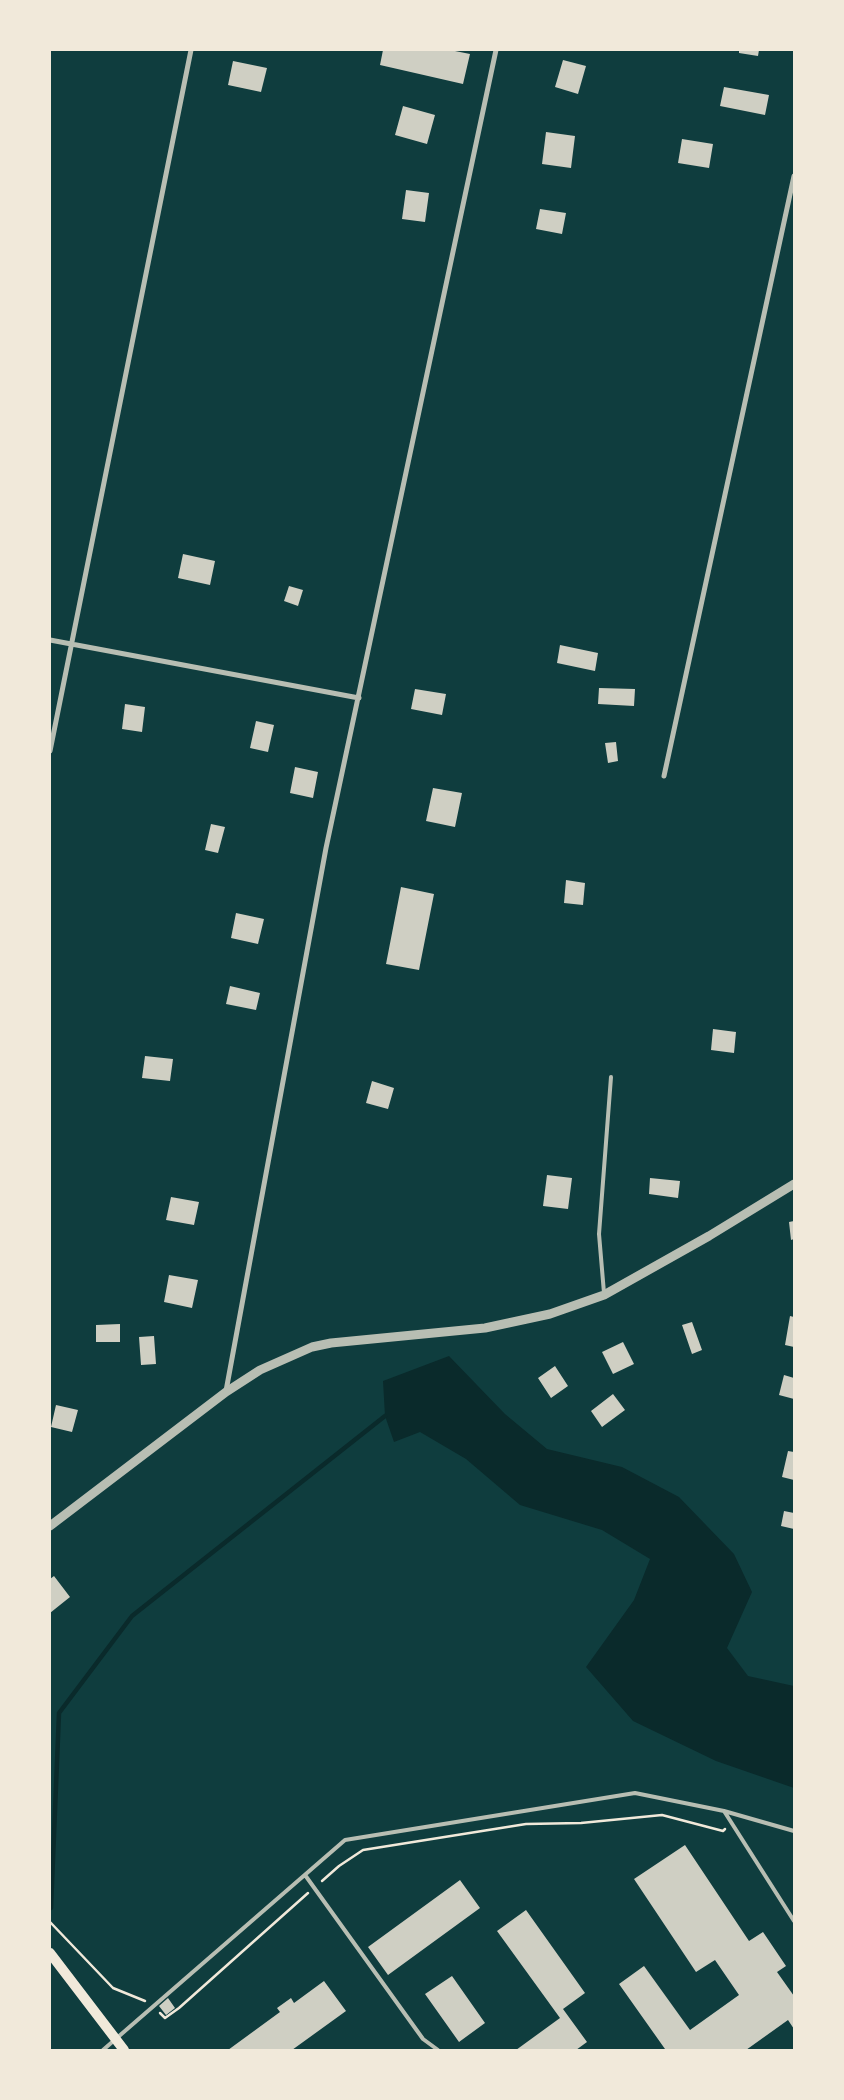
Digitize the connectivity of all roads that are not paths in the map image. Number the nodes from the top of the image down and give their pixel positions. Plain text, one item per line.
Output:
1 (191, 50) edge
2 (496, 50) edge
3 (794, 176) edge
4 (50, 640) edge
5 (73, 645) junction
6 (359, 698) junction
7 (50, 751) edge
8 (664, 776) dead end
9 (611, 1077) dead end
10 (794, 1184) edge
11 (604, 1295) junction
12 (226, 1392) junction
13 (50, 1526) edge
14 (724, 1811) junction
15 (794, 1831) edge
16 (305, 1875) junction
17 (794, 1921) edge
18 (50, 1953) edge
19 (116, 2039) junction
20 (103, 2050) edge
21 (124, 2050) edge
22 (438, 2050) edge

1 - 5 street
2 - 6 street
3 - 8 street
4 - 5 street
5 - 6 street
5 - 7 street
6 - 12 street
9 - 11 lane
10 - 11 street
11 - 12 street
12 - 13 street
14 - 15 lane
14 - 16 lane
14 - 17 lane
16 - 19 lane
16 - 22 lane
18 - 19 main road
19 - 20 lane
19 - 21 main road

